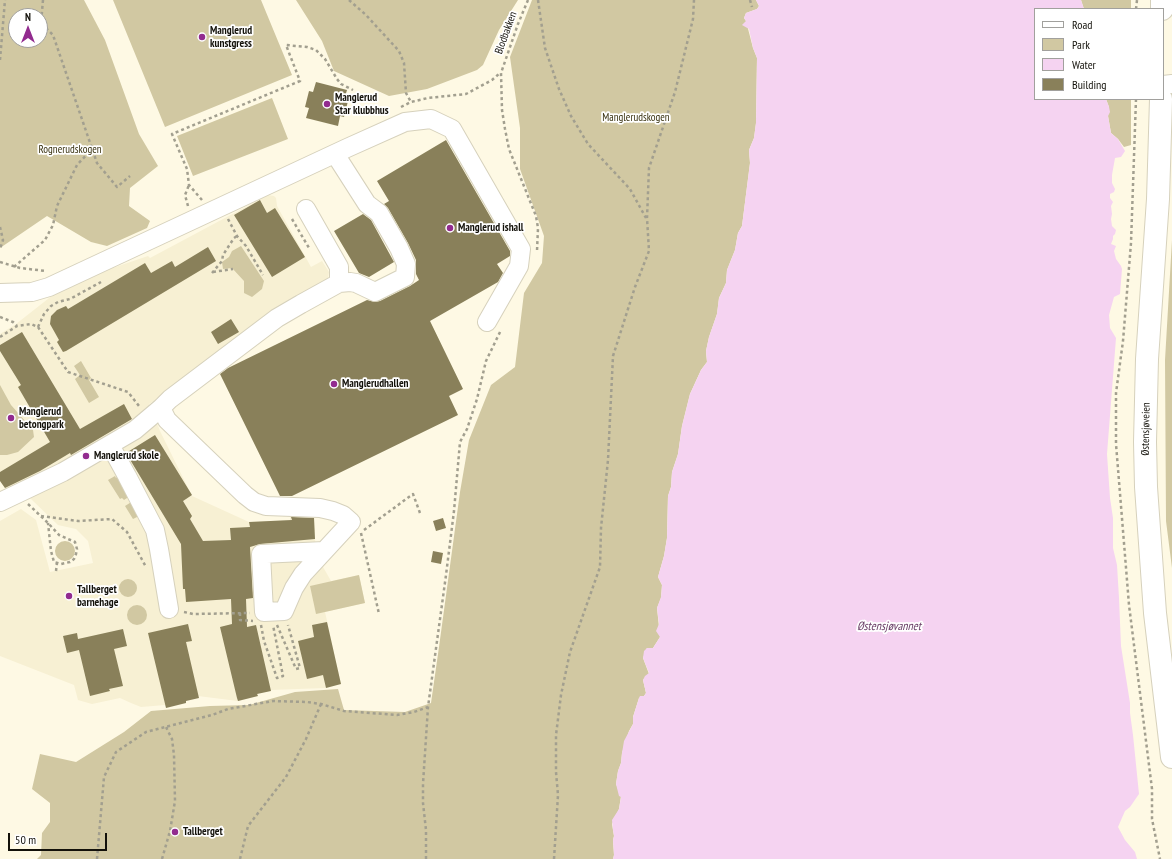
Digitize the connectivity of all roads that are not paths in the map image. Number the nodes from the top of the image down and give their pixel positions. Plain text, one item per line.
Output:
1 (1160, 100) edge
2 (335, 154) junction
3 (306, 209) dead end
4 (339, 283) junction
5 (0, 293) edge
6 (487, 322) dead end
7 (155, 414) junction
8 (110, 446) junction
9 (0, 502) edge
10 (324, 551) junction
11 (168, 609) road end
12 (1172, 752) edge

1 - 12 main road, Østensjøveien
2 - 4 lane
2 - 5 lane
2 - 6 lane
3 - 4 lane
4 - 7 lane
7 - 8 lane
7 - 10 lane
8 - 9 lane
8 - 11 lane
10 - 10 lane

